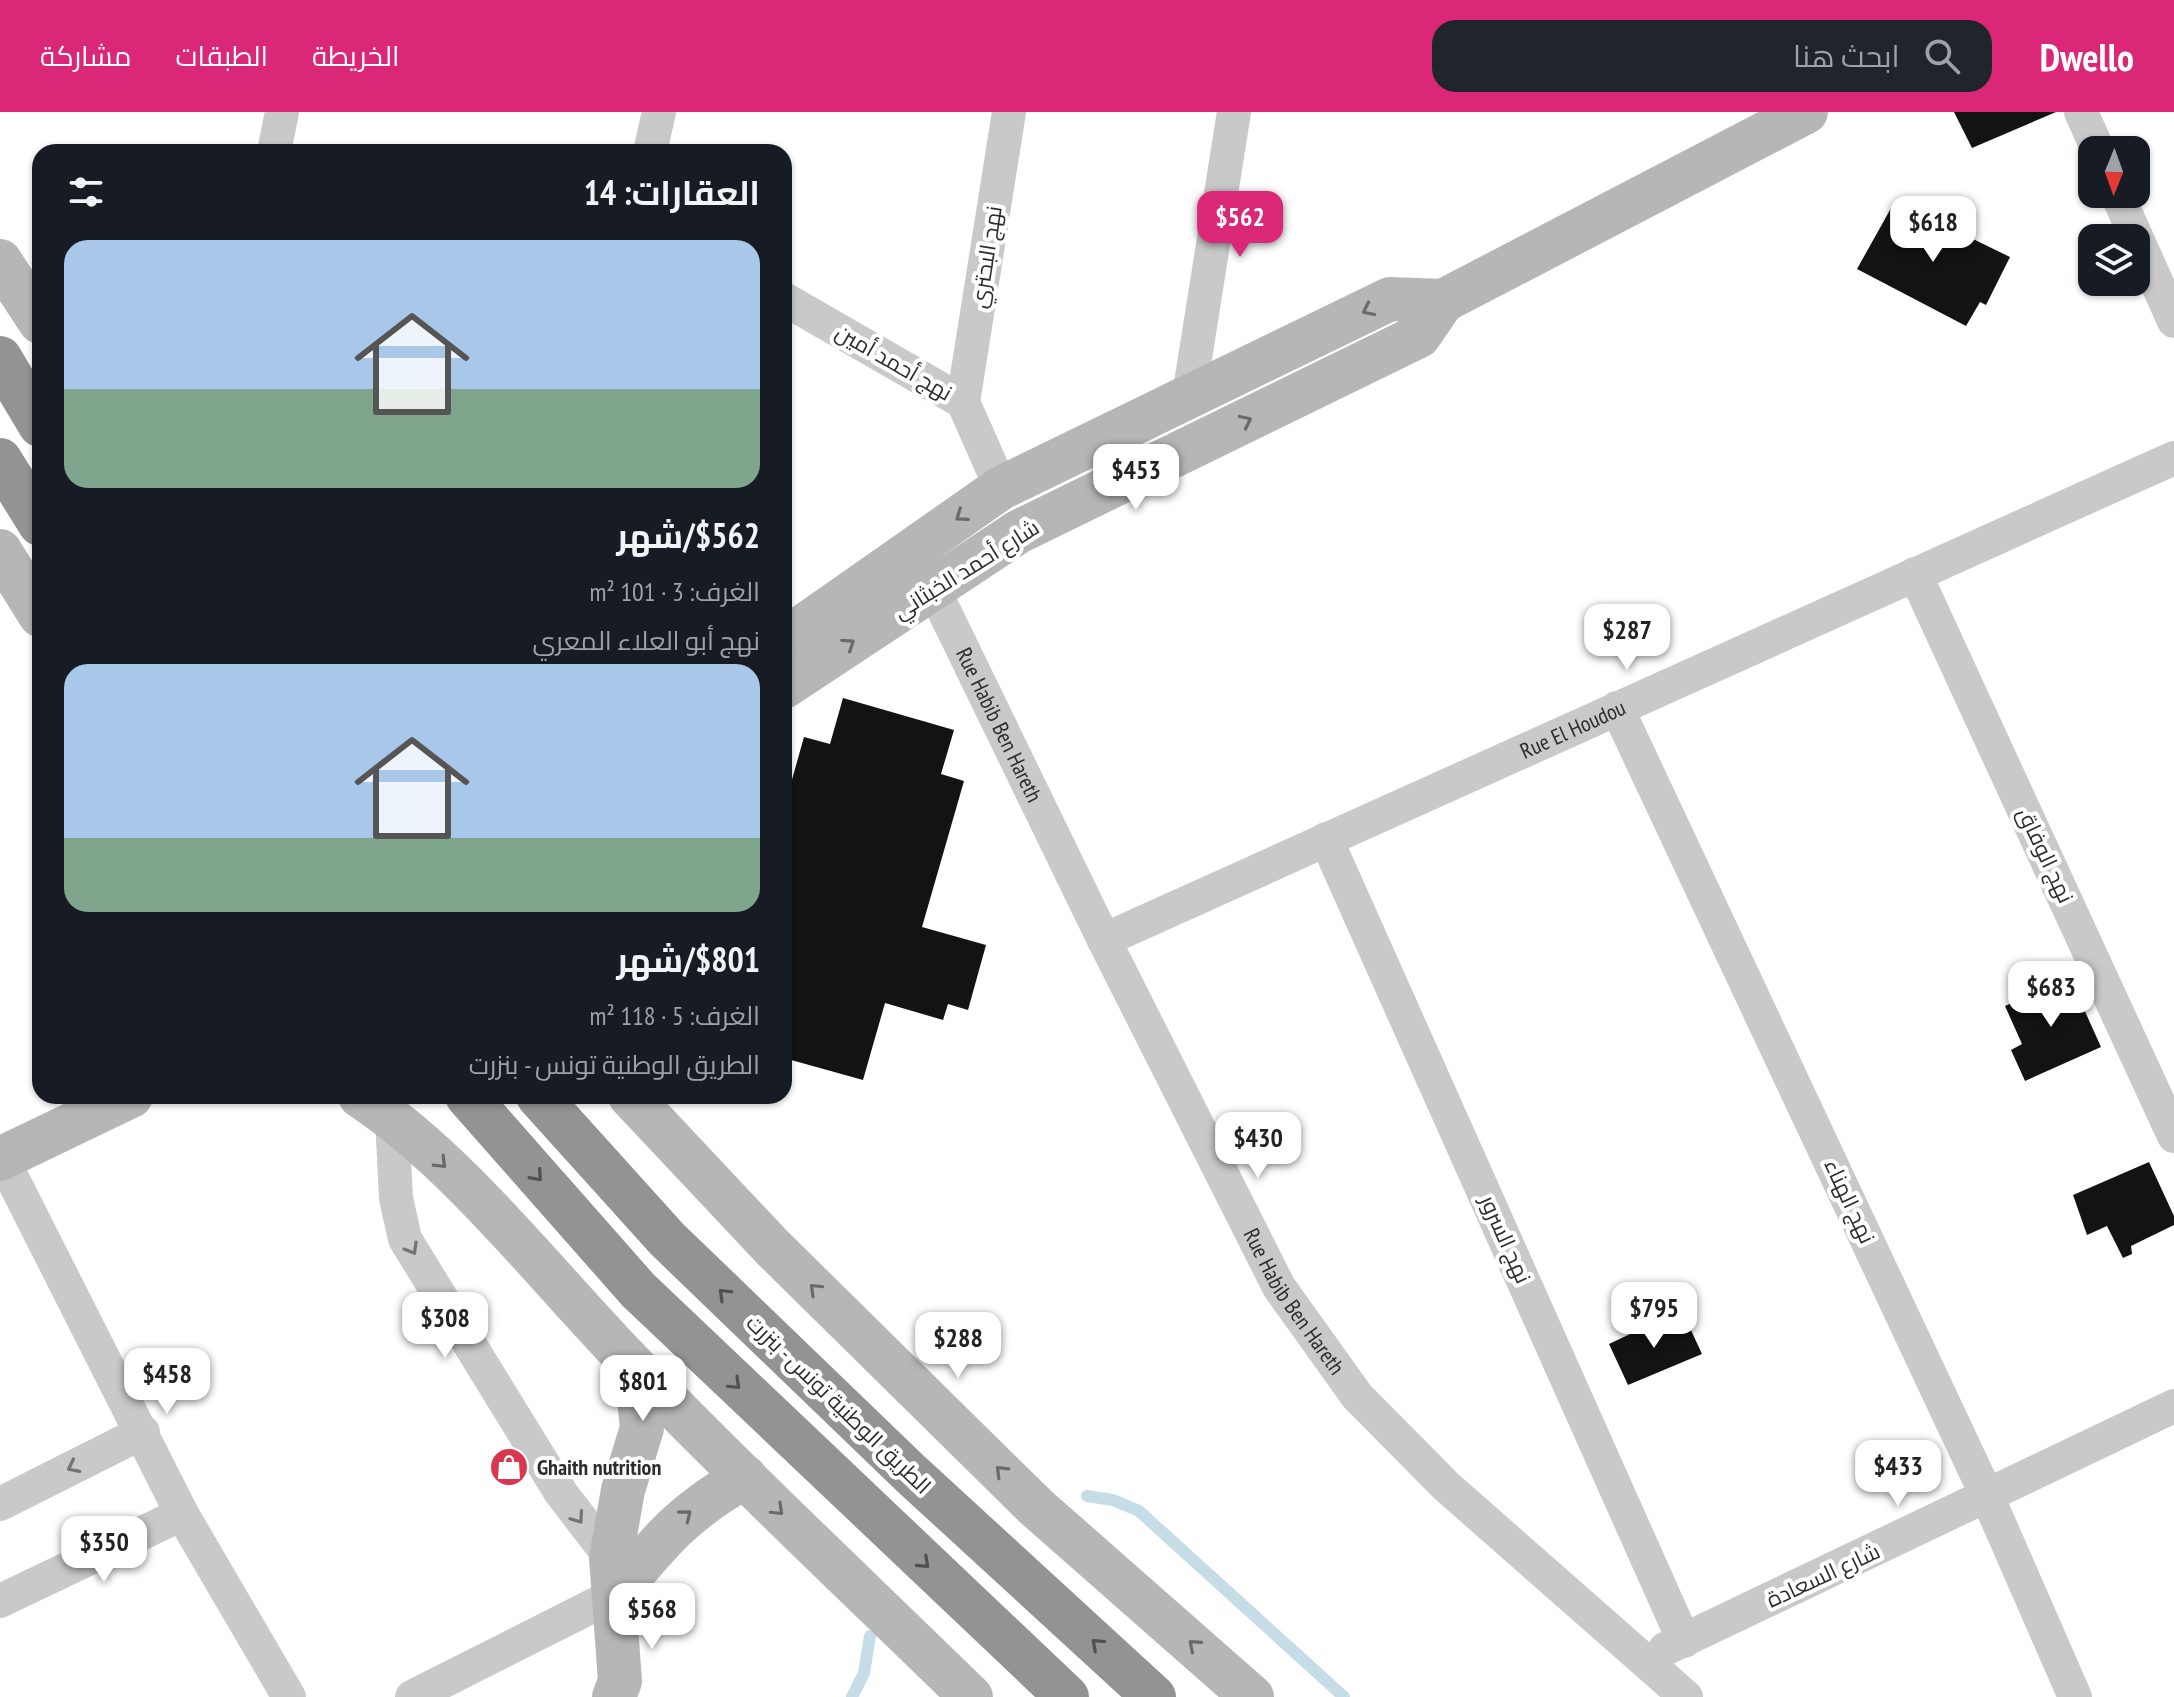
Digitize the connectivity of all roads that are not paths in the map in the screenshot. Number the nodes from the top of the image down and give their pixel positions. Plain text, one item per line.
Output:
1 (282, 112) edge
2 (659, 112) edge
3 (1009, 112) edge
4 (1234, 112) edge
5 (1806, 112) edge
6 (2081, 112) edge
7 (2092, 136) edge
8 (276, 144) edge
9 (652, 144) edge
10 (2123, 208) edge
11 (0, 261) edge
12 (1443, 301) junction
13 (792, 304) edge
14 (32, 310) edge
15 (2174, 321) edge
16 (0, 358) edge
17 (1189, 396) junction
18 (963, 402) junction
19 (32, 412) edge
20 (2174, 458) edge
21 (0, 460) edge
22 (1001, 488) junction
23 (32, 511) edge
24 (0, 551) edge
25 (1915, 574) junction
26 (933, 588) junction
27 (32, 602) edge
28 (792, 634) edge
29 (792, 682) edge
30 (1617, 708) junction
31 (1326, 839) junction
32 (1104, 940) junction
33 (114, 1104) edge
34 (474, 1104) edge
35 (545, 1104) edge
36 (638, 1104) edge
37 (376, 1107) edge
38 (2174, 1136) edge
39 (1, 1158) edge
40 (627, 1359) junction
41 (2174, 1406) edge
42 (143, 1432) junction
43 (745, 1477) junction
44 (1988, 1498) junction
45 (0, 1504) edge
46 (182, 1514) junction
47 (613, 1576) junction
48 (0, 1601) edge
49 (1684, 1641) junction
50 (1644, 1658) junction
51 (289, 1697) edge
52 (412, 1697) edge
53 (614, 1697) edge
54 (971, 1697) edge
55 (1067, 1697) edge
56 (1154, 1697) edge
57 (1252, 1697) edge
58 (1686, 1697) edge
59 (2075, 1697) edge

1 - 8 street
2 - 9 street
3 - 18 street, نهج البحتري
4 - 17 street
5 - 12 street
6 - 7 street
10 - 15 street
11 - 14 street
12 -> 17 street
26 -> 12 street, شارع أحمد الخبثاني
13 - 18 street, نهج أحمد أمين
16 - 19 highway
17 - 22 street
18 - 22 street, نهج أحمد أمين
20 - 25 street, Rue El Houdou
21 - 23 highway
22 -> 28 street
24 - 27 street
25 - 30 street, Rue El Houdou
25 - 38 street, نهج الوفاق
29 -> 26 street, شارع أحمد الخبثاني
26 - 32 street, Rue Habib Ben Hareth
30 - 31 street, Rue El Houdou
30 - 44 street, نهج الهناء
31 - 32 street, Rue El Houdou
31 - 49 street, نهج السرور
32 - 50 street, Rue Habib Ben Hareth
33 - 39 street
34 -> 55 highway
56 -> 35 highway, الطريق الوطنية تونس - بنزرت
57 -> 36 street
37 -> 40 street
37 -> 47 street
39 - 42 street
40 - 43 street
40 - 47 street
41 - 44 street, شارع السعادة
42 -> 45 street
42 - 46 street
47 -> 43 street
43 -> 54 street
44 - 49 street, شارع السعادة
44 - 59 street, نهج الهناء
46 - 48 street
46 - 51 street
47 - 52 street
47 - 53 street
49 - 50 street, شارع السعادة
50 - 58 street, Rue Habib Ben Hareth

